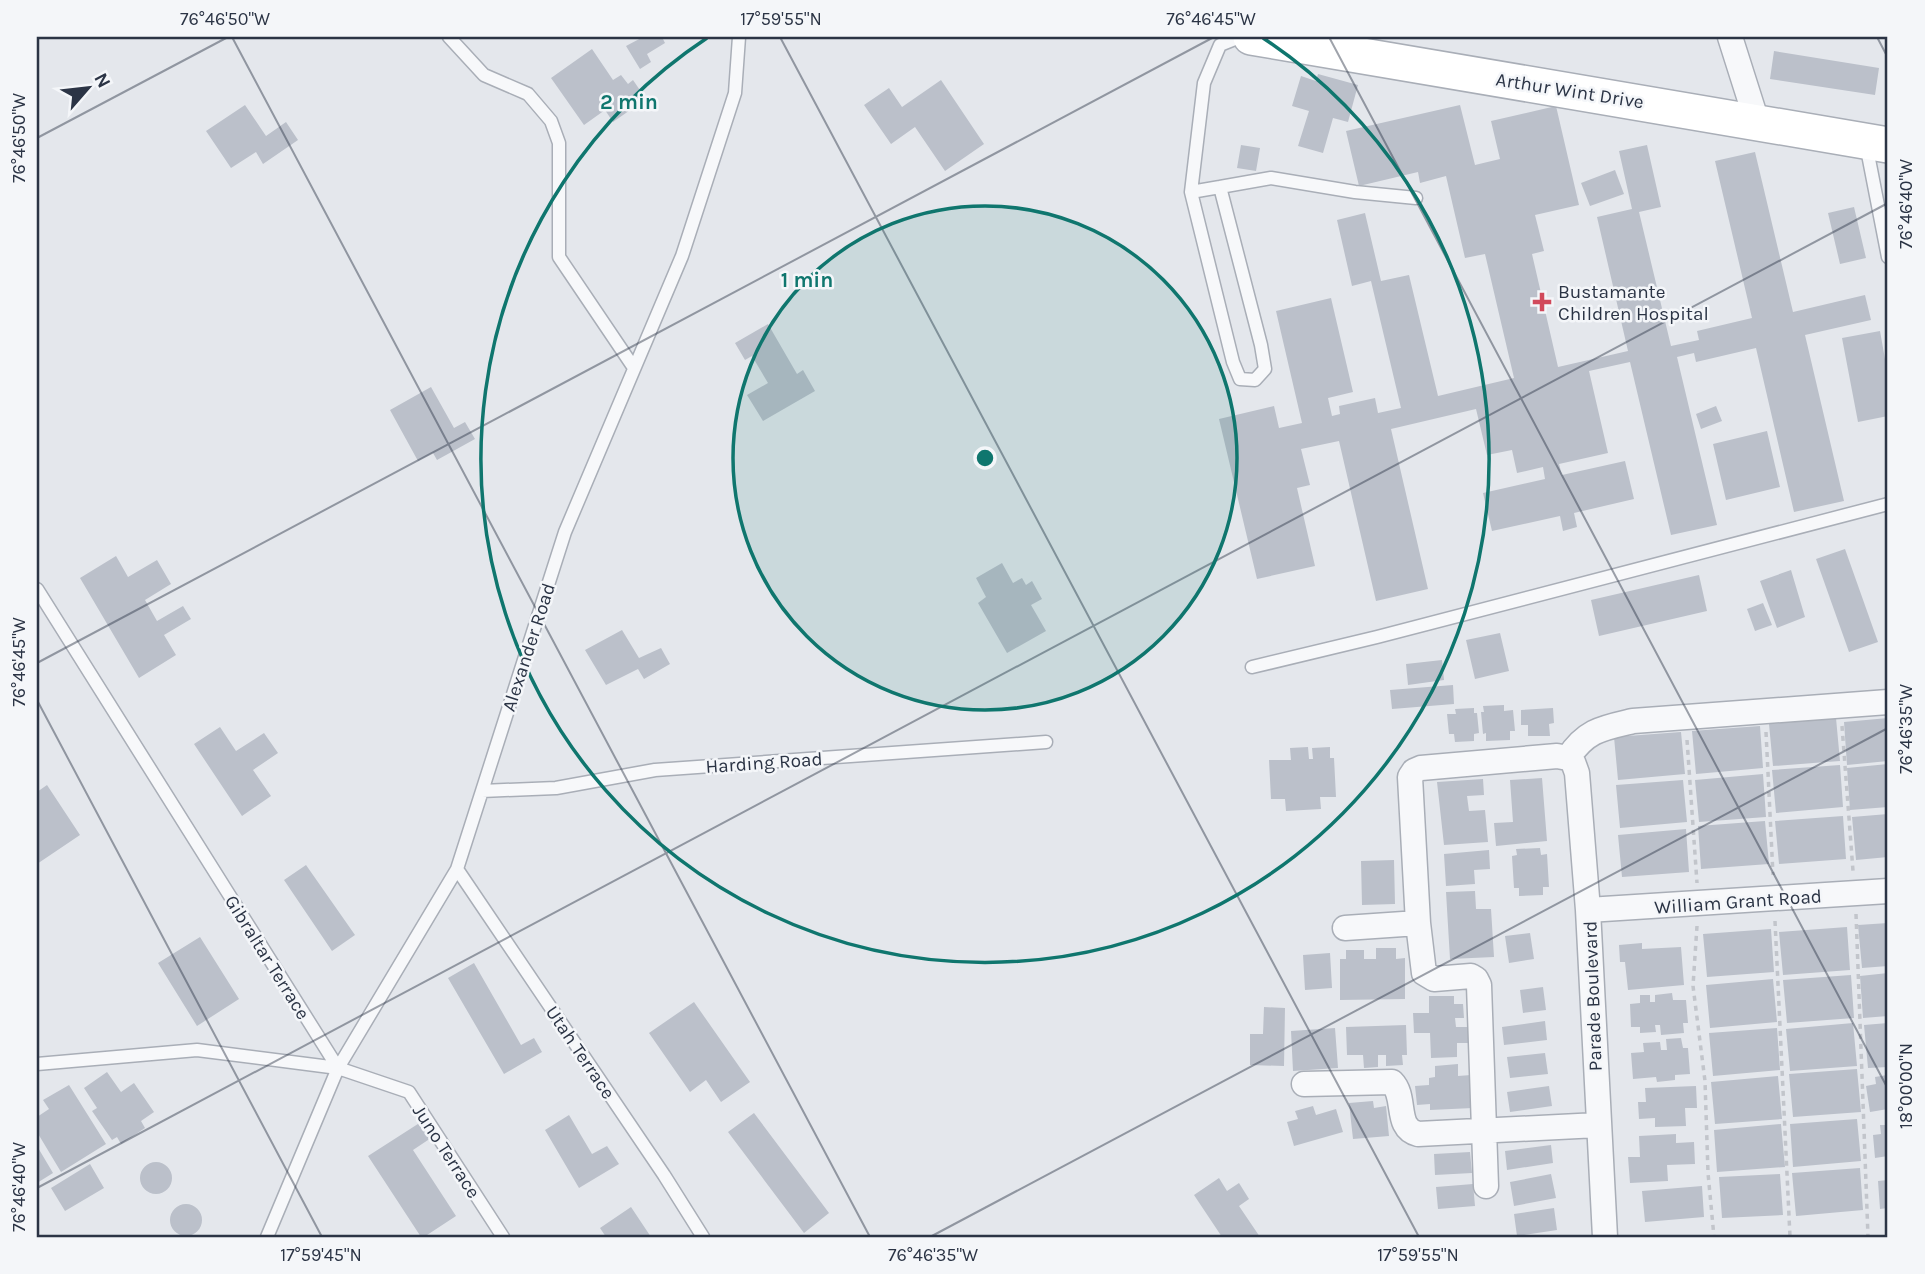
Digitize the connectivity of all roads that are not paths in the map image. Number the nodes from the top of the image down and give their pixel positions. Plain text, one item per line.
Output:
1 (449, 37) edge
2 (740, 37) edge
3 (1240, 37) edge
4 (1251, 37) edge
5 (1730, 37) edge
6 (1757, 122) junction
7 (1877, 143) edge
8 (1220, 187) junction
9 (1191, 191) junction
10 (1416, 198) dead end
11 (1888, 257) edge
12 (634, 368) junction
13 (1888, 504) edge
14 (37, 589) edge
15 (1252, 667) dead end
16 (1888, 702) edge
17 (1046, 742) dead end
18 (1568, 758) junction
19 (482, 791) junction
20 (457, 869) junction
21 (1888, 891) edge
22 (1588, 910) junction
23 (1418, 923) junction
24 (1345, 928) dead end
25 (37, 1064) edge
26 (338, 1068) junction
27 (1304, 1084) dead end
28 (1598, 1125) junction
29 (1484, 1129) junction
30 (1486, 1186) dead end
31 (267, 1237) edge
32 (503, 1237) edge
33 (703, 1237) edge
34 (1605, 1237) edge

1 - 12 lane
2 - 12 lane, Alexander Road
3 - 9 lane
4 - 6 main road, Arthur Wint Drive
5 - 6 street
6 - 7 main road, Arthur Wint Drive
7 - 11 lane
8 - 9 lane
8 - 9 lane
8 - 10 lane
12 - 19 lane, Alexander Road
13 - 15 lane
14 - 26 lane, Gibraltar Terrace
16 - 18 street
17 - 19 lane, Harding Road
18 - 22 street, Parade Boulevard
18 - 23 street
19 - 20 lane, Alexander Road
20 - 26 lane, Alexander Road
20 - 33 lane, Utah Terrace
21 - 22 street, William Grant Road
22 - 28 street, Parade Boulevard
23 - 24 street
23 - 29 street
25 - 26 lane
26 - 31 lane, Alexander Road
26 - 32 lane, Juno Terrace
27 - 29 street
28 - 29 street
28 - 34 street, Parade Boulevard
29 - 30 street

